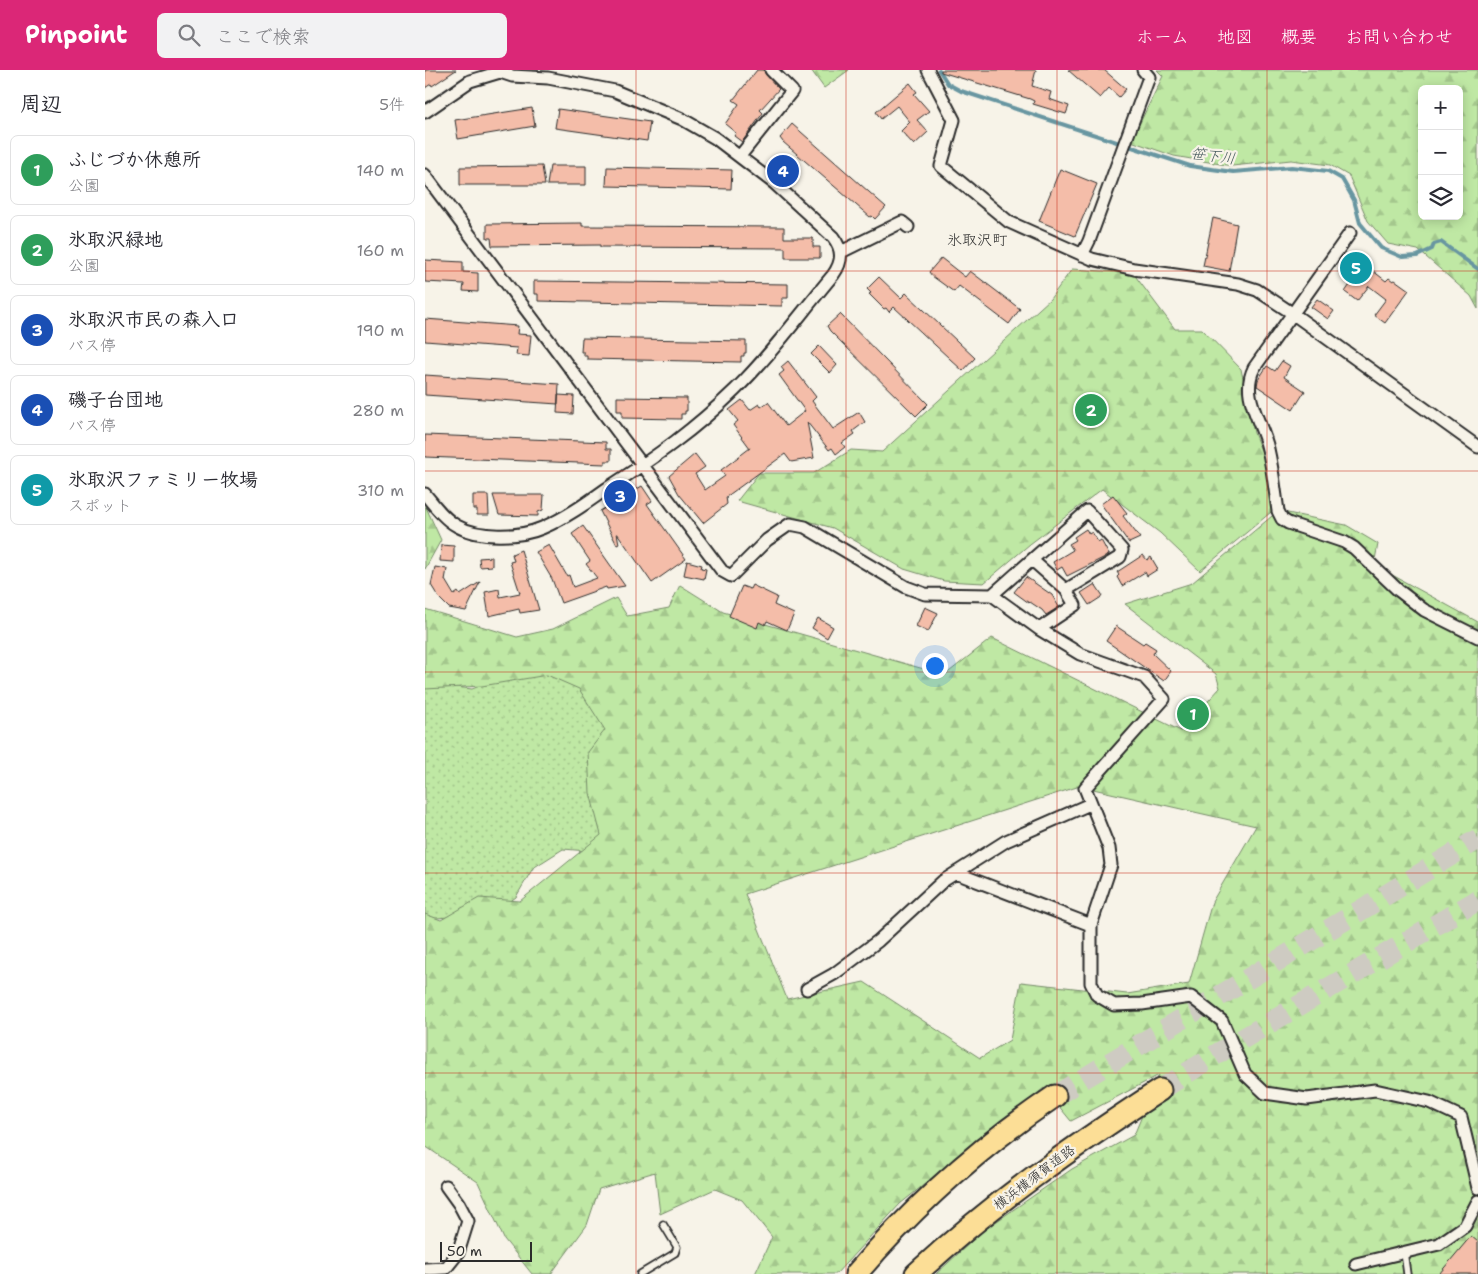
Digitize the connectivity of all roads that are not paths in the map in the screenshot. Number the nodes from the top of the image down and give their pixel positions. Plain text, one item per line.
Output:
1 (771, 70) edge
2 (928, 70) edge
3 (1143, 70) edge
4 (499, 71) edge
5 (548, 74) edge
6 (472, 75) edge
7 (425, 112) edge
8 (740, 156) junction
9 (425, 175) edge
10 (908, 227) dead end
11 (1350, 233) dead end
12 (841, 252) junction
13 (1082, 255) junction
14 (1292, 313) junction
15 (1478, 447) edge
16 (643, 465) junction
17 (425, 494) edge
18 (1032, 560) junction
19 (1066, 590) junction
20 (992, 595) junction
21 (1039, 629) junction
22 (1478, 637) edge
23 (1090, 804) junction
24 (956, 872) junction
25 (1091, 926) junction
26 (807, 989) dead end
27 (1160, 1090) tunnel mouth
28 (1055, 1096) tunnel mouth
29 (446, 1186) dead end
30 (1478, 1188) edge
31 (1478, 1201) edge
32 (663, 1224) dead end
33 (1404, 1252) junction
34 (1355, 1264) dead end
35 (425, 1269) edge
36 (640, 1274) edge
37 (856, 1274) edge
38 (916, 1274) edge
39 (1407, 1274) edge

1 - 8 street
2 - 13 street
3 - 13 street
4 - 5 street
4 - 6 street
5 - 8 street
6 - 7 street
8 - 12 street
9 - 16 street
10 - 12 street
11 - 14 street
12 - 16 street
13 - 14 street
14 - 15 street
14 - 22 street
16 - 17 street
16 - 20 street
18 - 19 street
18 - 19 street
18 - 20 street
19 - 21 street
20 - 21 street
21 - 23 street
23 - 24 street
23 - 25 street
24 - 25 street
24 - 26 street
25 - 30 street
27 - 38 highway, 横浜横須賀道路
28 - 37 highway
29 - 35 street
31 - 33 street
32 - 36 lane
33 - 34 street
33 - 39 lane

